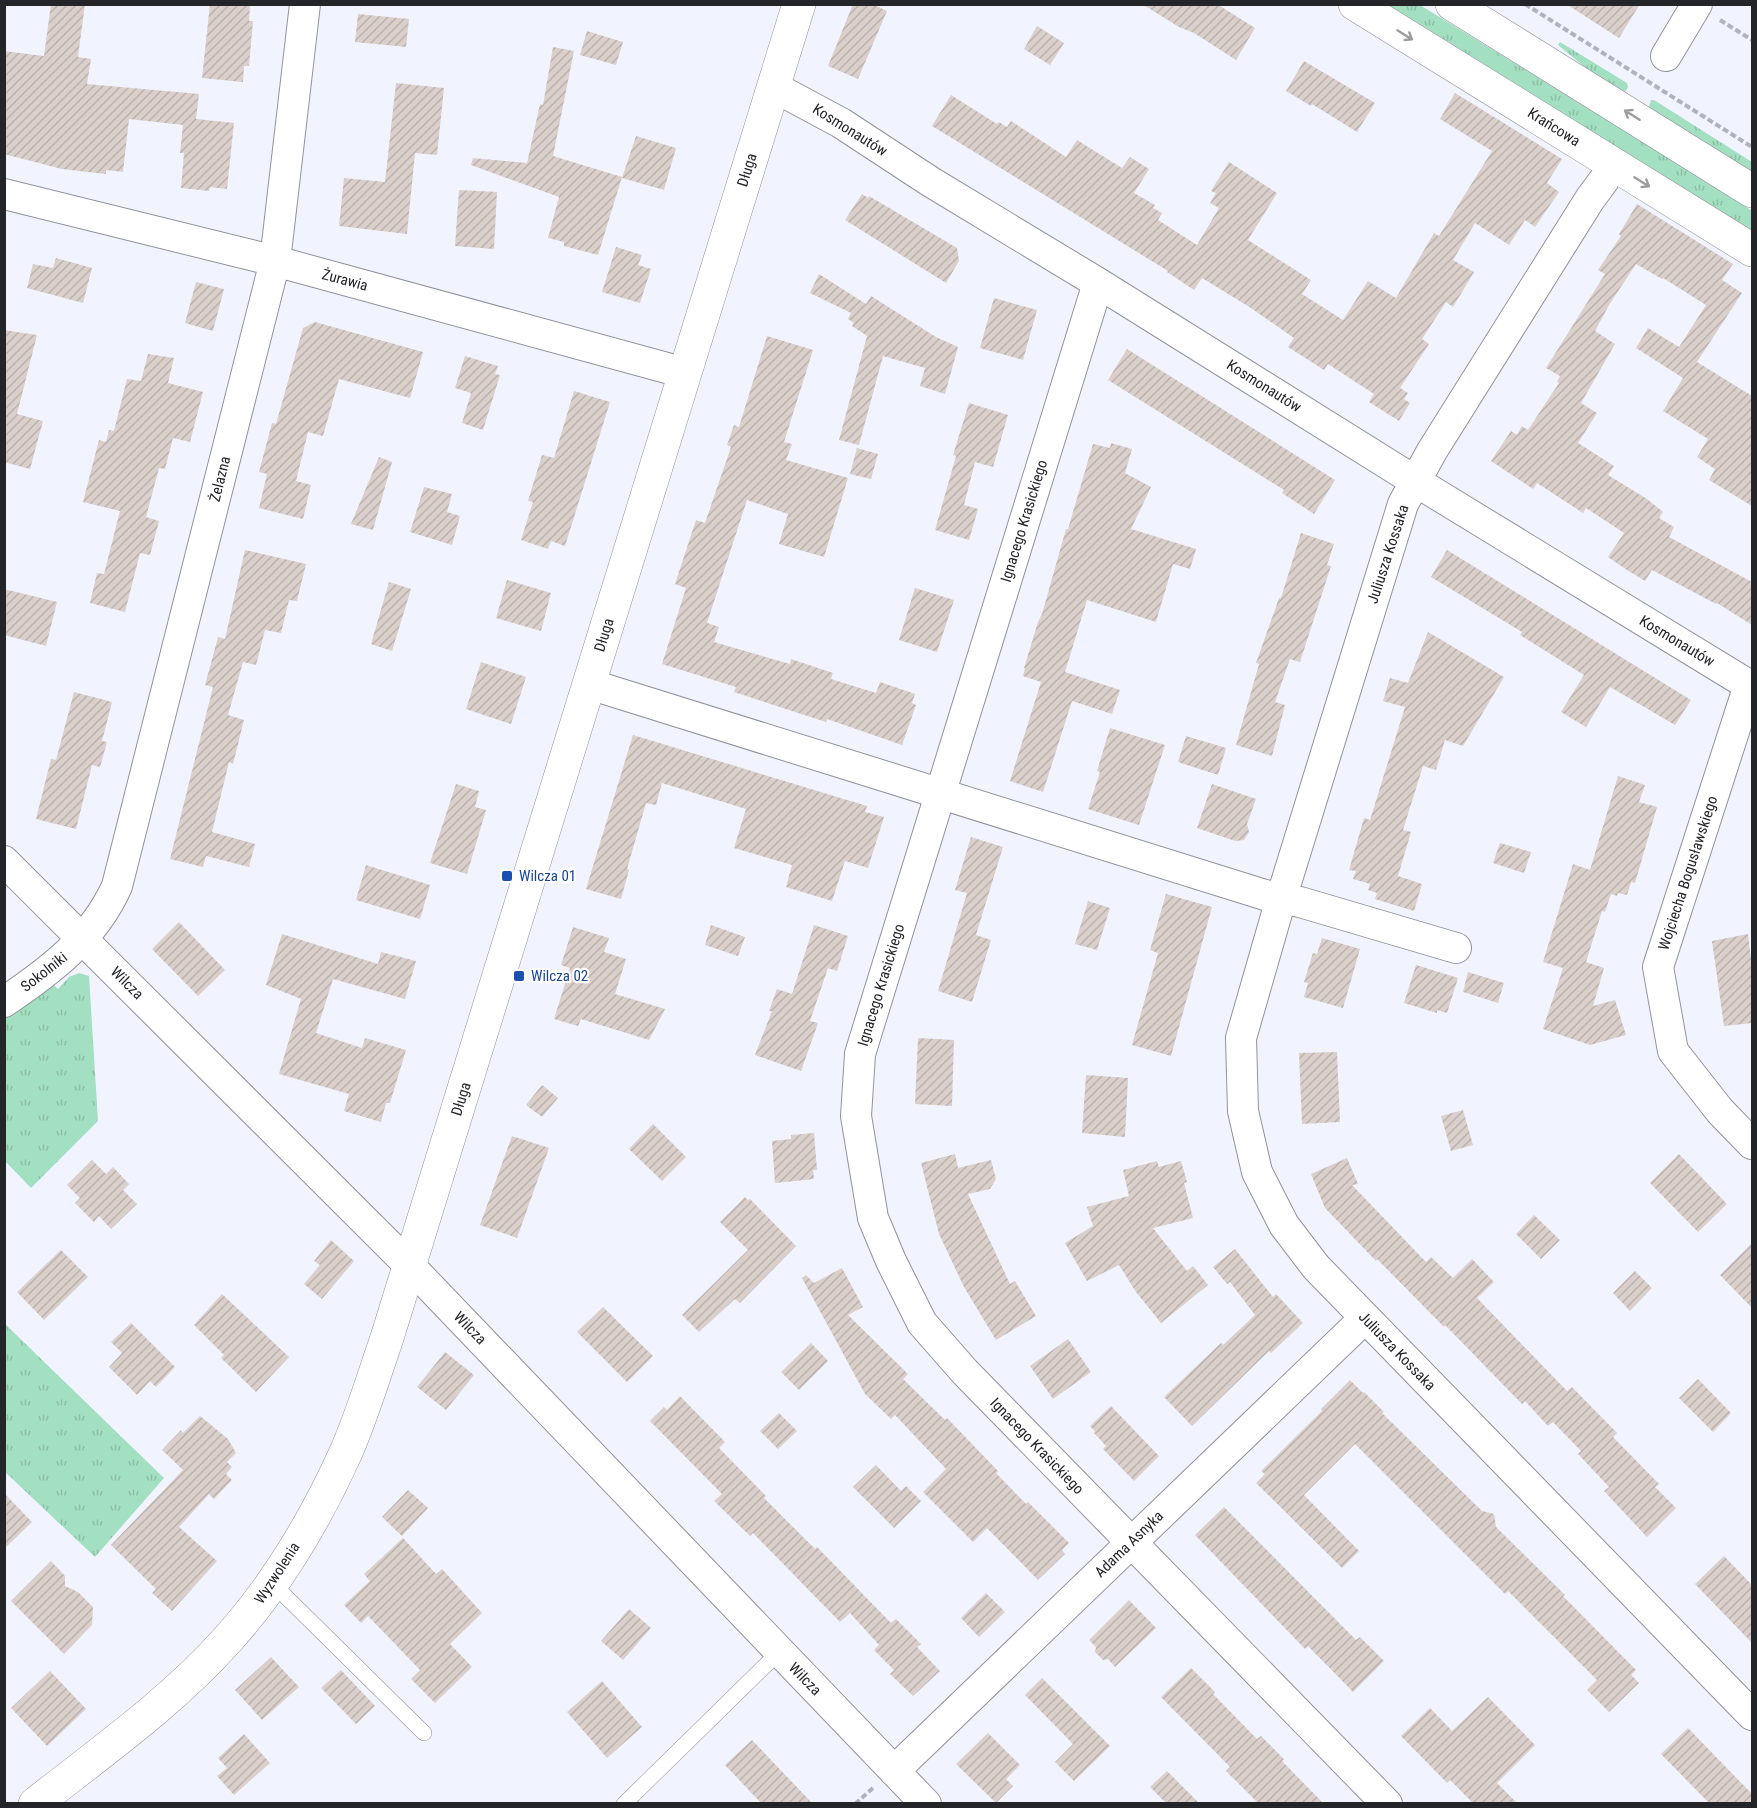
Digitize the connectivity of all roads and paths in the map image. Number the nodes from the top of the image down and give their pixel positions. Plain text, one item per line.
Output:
1 (305, 4) edge
2 (799, 4) edge
3 (1355, 4) edge
4 (1452, 4) edge
5 (1525, 4) edge
6 (1697, 5) edge
7 (1752, 40) edge
8 (1666, 56) dead end
9 (774, 87) junction
10 (1752, 147) edge
11 (1604, 180) dead end
12 (1752, 191) edge
13 (4, 194) edge
14 (1752, 250) edge
15 (275, 261) junction
16 (1098, 283) junction
17 (685, 373) junction
18 (1415, 481) junction
19 (589, 684) junction
20 (1751, 686) edge
21 (940, 793) junction
22 (4, 861) edge
23 (1281, 899) junction
24 (83, 940) junction
25 (1456, 948) dead end
26 (4, 1002) edge
27 (1752, 1144) edge
28 (409, 1265) junction
29 (1365, 1318) junction
30 (1131, 1542) junction
31 (272, 1583) junction
32 (779, 1652) junction
33 (1752, 1716) edge
34 (424, 1733) dead end
35 (894, 1771) junction
36 (35, 1803) edge
37 (624, 1803) edge
38 (926, 1803) edge
39 (1388, 1803) edge

1 - 15 street, Żelazna
2 - 9 street, Długa
3 -> 14 street, Krańcowa
12 -> 4 street
5 - 10 path
6 - 7 path
6 - 8 street
9 - 16 street, Kosmonautów
9 - 17 street, Długa
11 - 18 street, Juliusza Kossaka
13 - 15 street, Żurawia
15 - 17 street, Żurawia
15 - 24 street, Żelazna
16 - 18 street, Kosmonautów
16 - 21 street, Ignacego Krasickiego
17 - 19 street, Długa
18 - 20 street, Kosmonautów
18 - 23 street, Juliusza Kossaka
19 - 21 street
19 - 28 street, Długa
20 - 27 street, Wojciecha Bogusławskiego
21 - 23 street
21 - 30 street, Ignacego Krasickiego
22 - 24 street, Wilcza
23 - 25 street
23 - 29 street, Juliusza Kossaka
24 - 26 street, Sokolniki
24 - 28 street, Wilcza
28 - 31 street, Wyzwolenia
28 - 32 street, Wilcza
29 - 30 street, Adama Asnyka
29 - 33 street, Juliusza Kossaka
30 - 35 street, Adama Asnyka
30 - 39 street, Ignacego Krasickiego
31 - 34 lane
31 - 36 street, Wyzwolenia
32 - 35 street, Wilcza
32 - 37 lane
35 - 38 street, Wilcza

